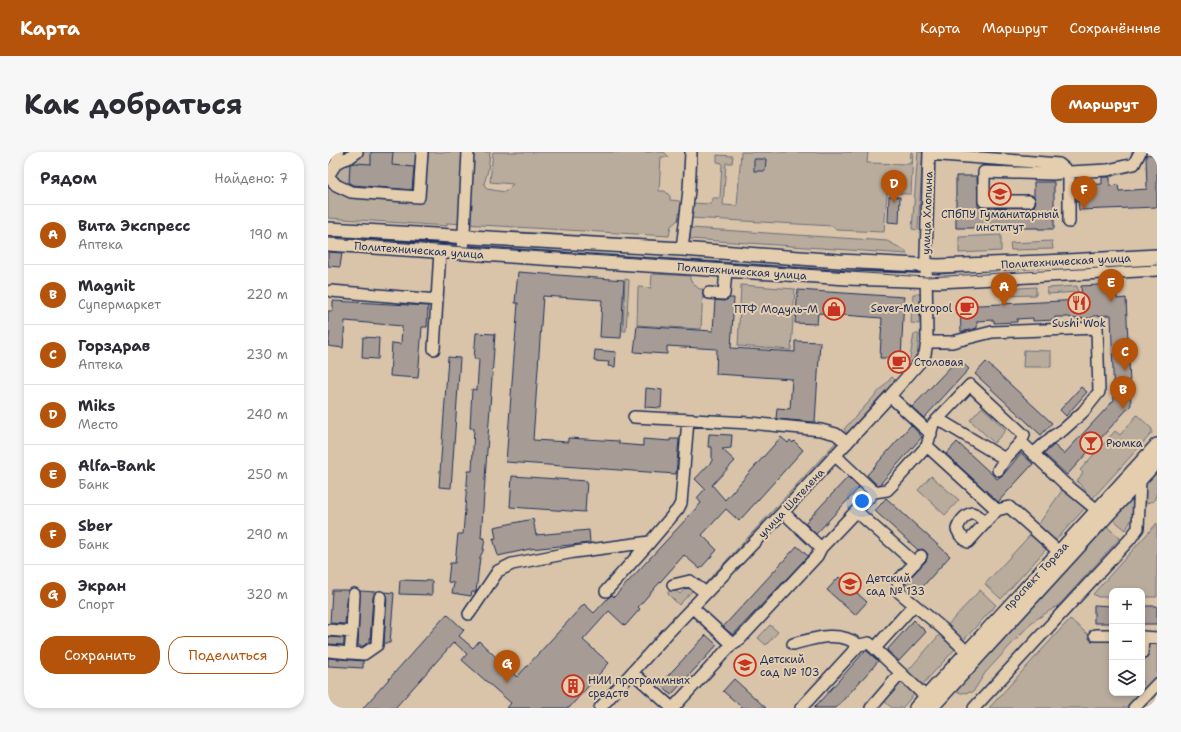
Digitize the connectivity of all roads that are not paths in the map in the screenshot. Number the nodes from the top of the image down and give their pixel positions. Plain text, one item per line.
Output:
1 (357, 152) edge
2 (422, 152) edge
3 (468, 152) edge
4 (1140, 152) edge
5 (691, 153) dead end
6 (929, 153) edge
7 (980, 155) edge
8 (1014, 156) edge
9 (338, 157) edge
10 (1069, 172) junction
11 (328, 176) edge
12 (1029, 201) dead end
13 (1069, 222) dead end
14 (328, 229) edge
15 (464, 238) junction
16 (328, 244) edge
17 (682, 249) junction
18 (440, 251) junction
19 (463, 252) junction
20 (1157, 256) edge
21 (1157, 269) edge
22 (726, 270) junction
23 (926, 274) junction
24 (331, 291) dead end
25 (709, 293) dead end
26 (437, 300) junction
27 (927, 342) junction
28 (434, 349) dead end
29 (890, 396) junction
30 (634, 417) dead end
31 (688, 420) junction
32 (938, 420) junction
33 (931, 434) junction
34 (1021, 442) junction
35 (847, 443) junction
36 (1157, 445) edge
37 (927, 446) junction
38 (1034, 454) junction
39 (835, 455) junction
40 (1004, 459) junction
41 (1157, 461) edge
42 (998, 470) dead end
43 (1140, 480) junction
44 (874, 492) junction
45 (997, 510) junction
46 (1097, 510) junction
47 (856, 511) junction
48 (783, 512) junction
49 (986, 523) dead end
50 (650, 542) junction
51 (821, 548) junction
52 (1059, 552) junction
53 (673, 585) dead end
54 (606, 590) dead end
55 (706, 593) junction
56 (354, 594) dead end
57 (380, 597) dead end
58 (914, 605) junction
59 (692, 607) junction
60 (469, 614) dead end
61 (328, 630) edge
62 (352, 632) junction
63 (1095, 635) dead end
64 (1109, 635) edge
65 (1145, 637) edge
66 (1157, 638) edge
67 (732, 644) junction
68 (793, 644) dead end
69 (859, 645) junction
70 (875, 648) junction
71 (328, 651) edge
72 (967, 652) junction
73 (350, 653) junction
74 (633, 673) junction
75 (901, 673) junction
76 (1157, 684) edge
77 (1138, 701) edge
78 (929, 702) edge
79 (600, 708) edge
80 (672, 708) edge
81 (801, 708) edge
82 (871, 708) edge
83 (916, 708) edge
84 (974, 708) edge

1 - 9 street
2 - 11 street
3 - 15 street
4 - 10 street
5 - 17 street
6 - 7 street
6 - 23 street, улица Хлопина
7 - 8 street
8 - 10 street
9 - 11 street
10 - 12 street
10 - 13 street
14 - 15 main road, Политехническая улица
15 - 17 main road, Политехническая улица
15 - 19 street
16 - 18 main road, Политехническая улица
17 - 23 main road, Политехническая улица
18 - 19 main road, Политехническая улица
18 - 26 street
19 - 22 main road, Политехническая улица
20 - 23 main road, Политехническая улица
21 - 23 main road, Политехническая улица
22 - 23 main road, Политехническая улица
22 - 25 street
23 - 27 street, улица Шателена
24 - 26 street
26 - 28 street
27 - 29 street, улица Шателена
27 - 38 street
29 - 33 street
29 - 35 street, улица Шателена
30 - 31 street
31 - 35 street
31 - 50 street
32 - 33 street
32 - 34 street
32 - 40 street
33 - 37 street
34 - 38 street
34 - 40 street
35 - 39 street, улица Шателена
36 - 46 main road, проспект Тореза
37 - 44 street
37 - 45 street
38 - 46 street
39 - 44 street
39 - 48 street, улица Шателена
40 - 42 street
41 - 43 main road, проспект Тореза
43 - 78 main road, проспект Тореза
43 - 84 street
44 - 47 street
45 - 49 street
45 - 52 street
46 - 52 main road, проспект Тореза
47 - 51 street
47 - 58 street
48 - 51 street
48 - 55 street, улица Шателена
50 - 54 street
50 - 60 street
51 - 67 street
52 - 72 main road, проспект Тореза
53 - 55 street
55 - 59 street, улица Шателена
56 - 62 street
57 - 73 street
58 - 70 street
58 - 72 street
59 - 67 street
59 - 74 street, улица Шателена
61 - 62 street
62 - 73 street
63 - 64 street
65 - 66 street
67 - 80 street
68 - 69 street
69 - 70 street
69 - 81 street
70 - 75 street
71 - 73 street
72 - 78 main road, проспект Тореза
74 - 79 street, улица Шателена
74 - 80 street
75 - 78 street
75 - 82 street
76 - 77 street
78 - 83 main road, проспект Тореза

